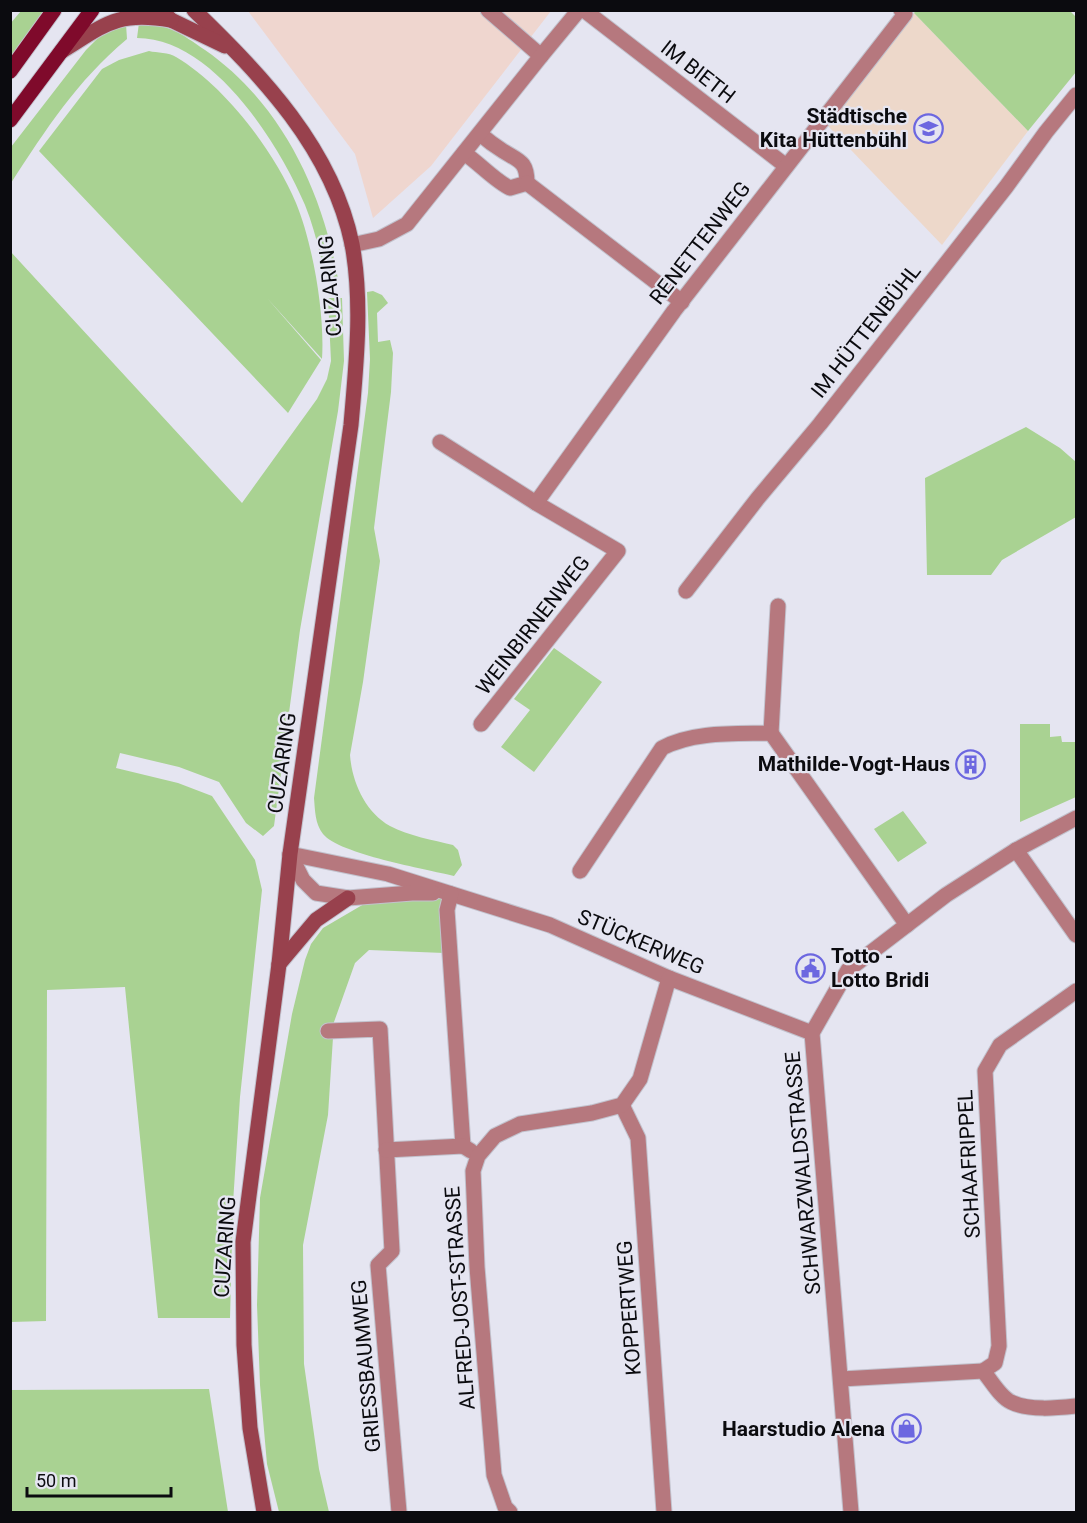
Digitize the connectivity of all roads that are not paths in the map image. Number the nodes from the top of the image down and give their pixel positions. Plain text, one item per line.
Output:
1 (54, 10) edge
2 (92, 10) edge
3 (194, 10) edge
4 (207, 10) edge
5 (488, 10) edge
6 (579, 10) edge
7 (584, 10) edge
8 (903, 12) edge
9 (166, 15) edge
10 (213, 28) junction
11 (62, 51) junction
12 (238, 53) junction
13 (541, 56) junction
14 (10, 71) edge
15 (1077, 95) edge
16 (10, 120) edge
17 (480, 134) junction
18 (464, 153) junction
19 (786, 166) junction
20 (527, 183) junction
21 (352, 245) junction
22 (682, 302) junction
23 (440, 442) dead end
24 (536, 503) junction
25 (686, 591) dead end
26 (778, 606) dead end
27 (481, 724) dead end
28 (771, 733) junction
29 (1077, 818) edge
30 (1016, 850) junction
31 (290, 854) junction
32 (580, 871) dead end
33 (451, 894) junction
34 (348, 898) junction
35 (907, 925) junction
36 (1077, 935) edge
37 (279, 964) junction
38 (669, 978) junction
39 (1077, 991) edge
40 (328, 1031) dead end
41 (812, 1033) junction
42 (622, 1105) junction
43 (463, 1146) junction
44 (386, 1150) junction
45 (478, 1156) junction
46 (983, 1371) junction
47 (841, 1379) junction
48 (1077, 1406) edge
49 (264, 1512) edge
50 (399, 1512) edge
51 (510, 1512) edge
52 (664, 1512) edge
53 (850, 1512) edge

1 - 14 main road
2 - 11 main road
3 - 10 main road, CUZARING
4 - 10 main road
5 - 13 street
6 - 13 street
7 - 19 street, IM BIETH
8 - 19 street, RENETTENWEG
9 - 11 main road, CUZARING
9 - 12 main road, CUZARING
10 - 12 main road, CUZARING
11 - 16 main road
12 - 21 main road, CUZARING
13 - 17 street
15 - 25 street, IM HÜTTENBÜHL
17 - 18 street
17 - 20 street
18 - 20 street
18 - 21 street
19 - 22 street, RENETTENWEG
20 - 22 street
21 - 31 main road, CUZARING
22 - 24 street, RENETTENWEG
23 - 24 street
24 - 27 street, WEINBIRNENWEG
26 - 28 street
28 - 32 street
28 - 35 street
29 - 30 street, SCHWARZWALDSTRASSE
30 - 35 street, SCHWARZWALDSTRASSE
30 - 36 street
31 - 33 street, STÜCKERWEG
31 - 34 street, STÜCKERWEG
31 - 37 main road, CUZARING
33 - 34 street, STÜCKERWEG
33 - 38 street, STÜCKERWEG
33 - 43 street
34 - 37 main road
35 - 41 street, SCHWARZWALDSTRASSE
37 - 49 main road, CUZARING
38 - 41 street, STÜCKERWEG
38 - 42 street
39 - 46 street, SCHAAFRIPPEL
40 - 44 street, GRIESSBAUMWEG
41 - 47 street, SCHWARZWALDSTRASSE
42 - 45 street
42 - 52 street, KOPPERTWEG
43 - 44 street
43 - 45 street
44 - 50 street, GRIESSBAUMWEG
45 - 51 street, ALFRED-JOST-STRASSE
46 - 47 street
46 - 48 street
47 - 53 street, SCHWARZWALDSTRASSE

